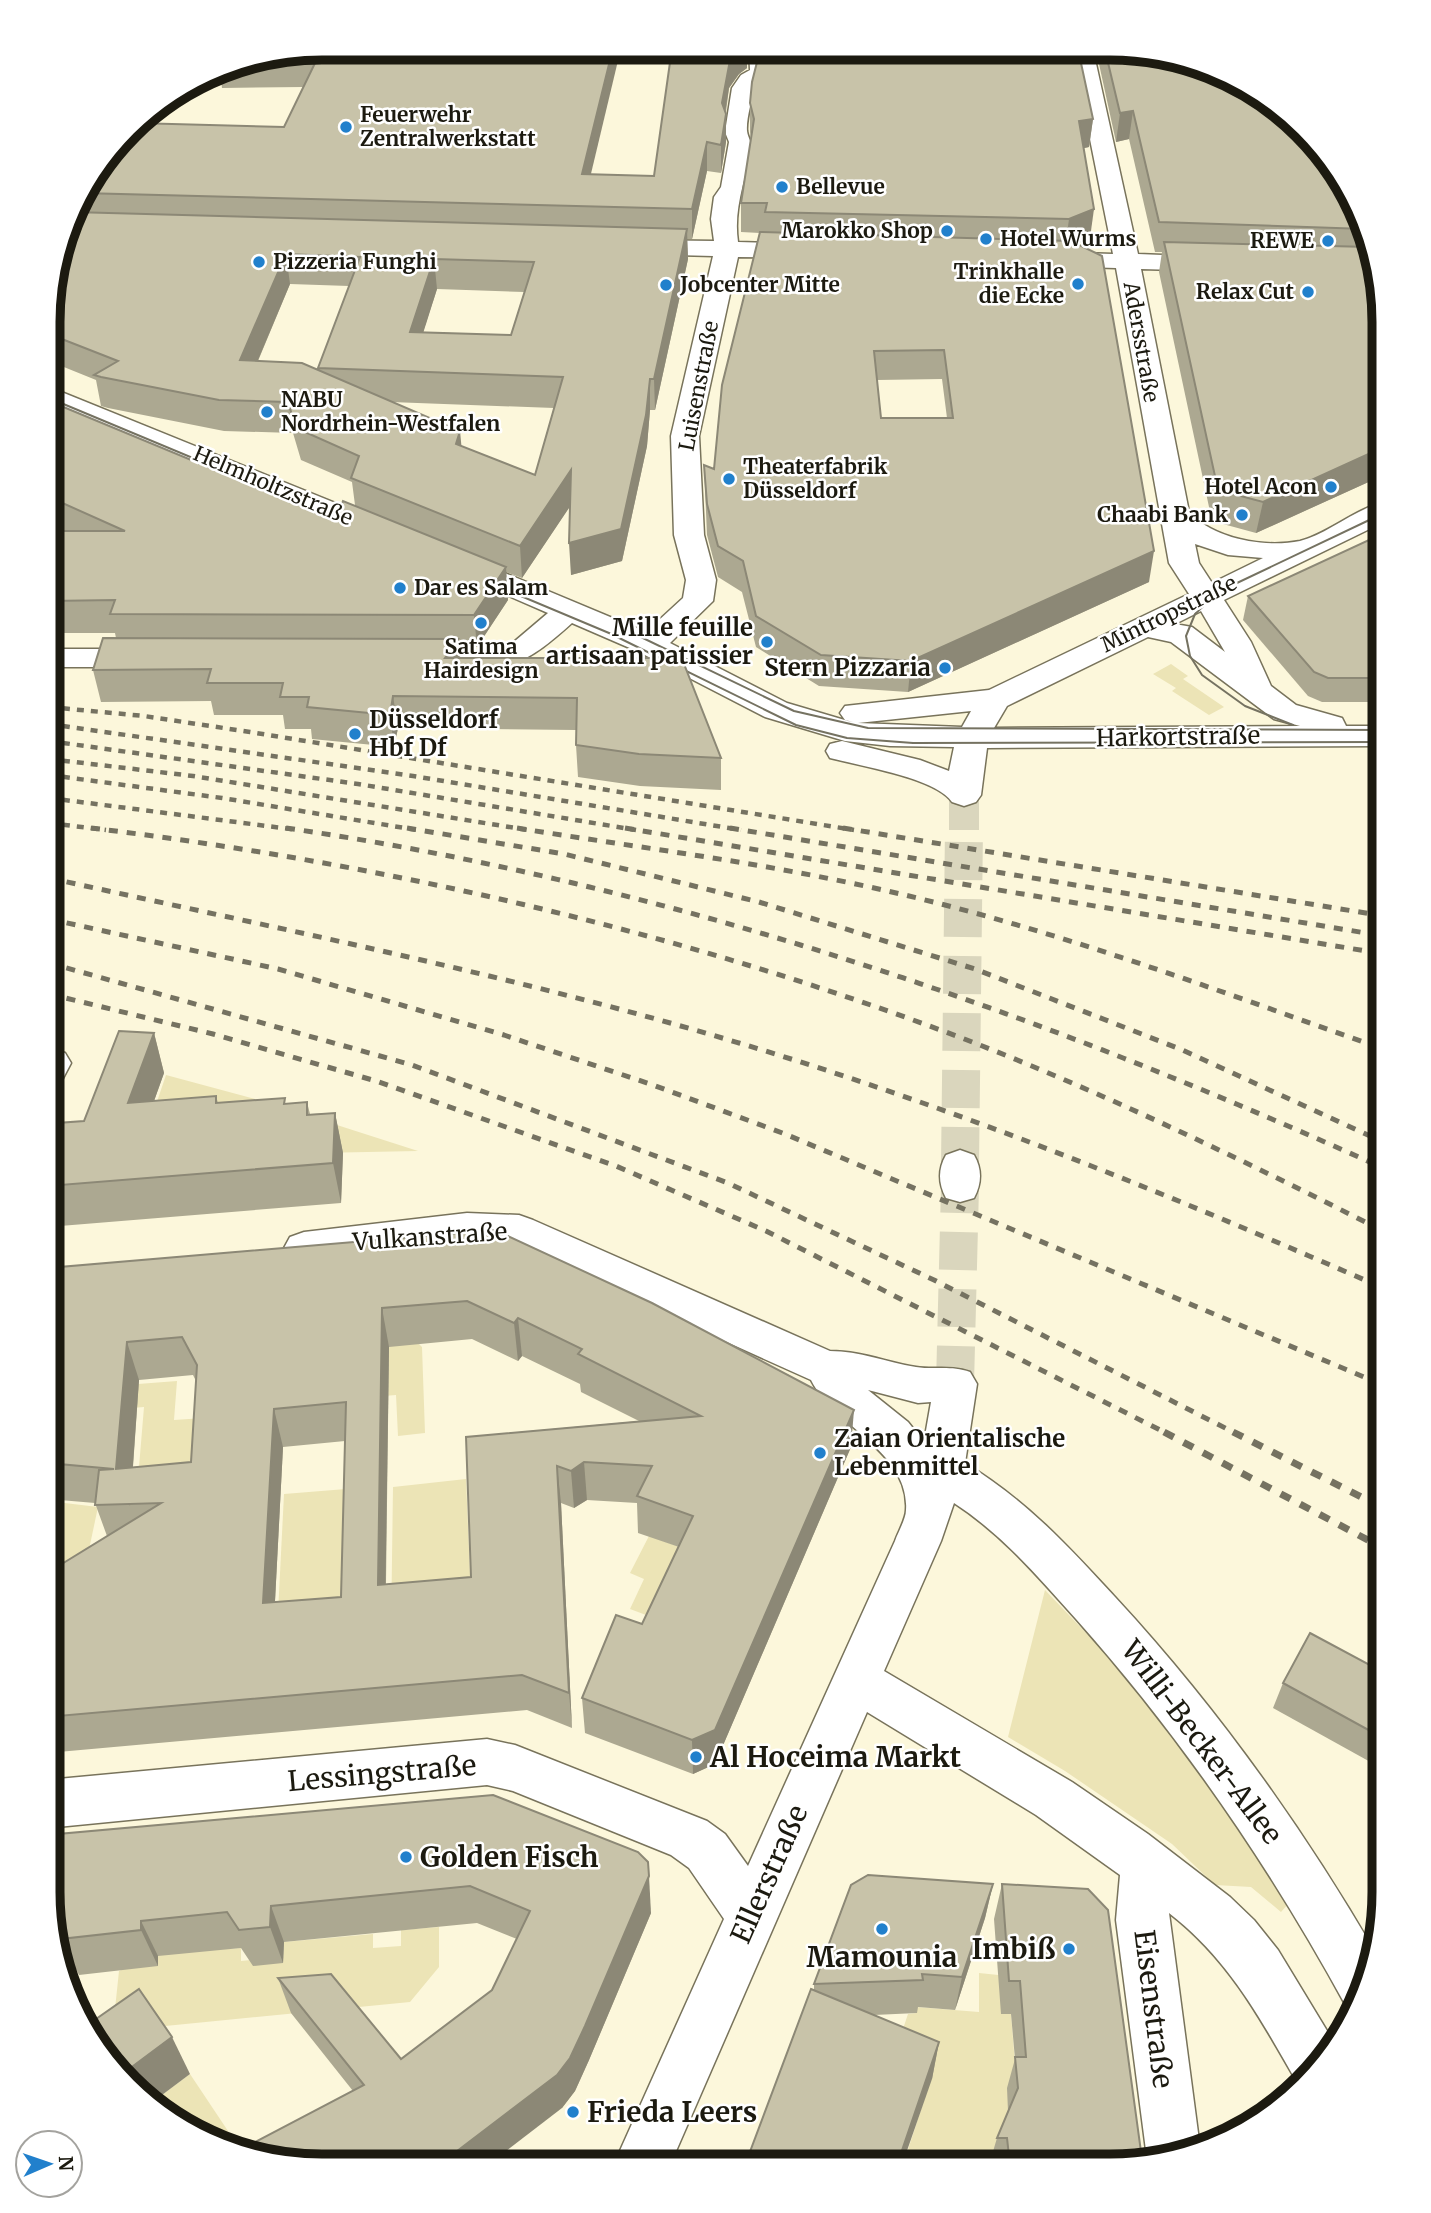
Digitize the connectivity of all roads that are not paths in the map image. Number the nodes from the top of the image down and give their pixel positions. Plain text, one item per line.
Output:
1 (762, 60) edge
2 (1084, 60) edge
3 (617, 246) edge
4 (727, 249) junction
5 (830, 252) edge
6 (1026, 258) edge
7 (1127, 261) junction
8 (1235, 264) edge
9 (60, 400) edge
10 (1172, 511) junction
11 (1372, 516) edge
12 (1301, 549) junction
13 (1205, 596) junction
14 (568, 611) junction
15 (1141, 627) junction
16 (650, 645) junction
17 (60, 657) edge
18 (182, 658) edge
19 (422, 659) edge
20 (1256, 688) junction
21 (996, 699) junction
22 (789, 715) junction
23 (1372, 733) edge
24 (1372, 736) edge
25 (972, 737) junction
26 (273, 1252) edge
27 (826, 1368) junction
28 (955, 1384) joint
29 (935, 1491) junction
30 (856, 1680) junction
31 (60, 1803) edge
32 (1147, 1864) junction
33 (751, 1913) junction
34 (1358, 1975) edge
35 (1312, 2057) edge
36 (1172, 2146) edge
37 (646, 2154) edge

1 - 4 street, Luisenstraße
2 - 7 street, Adersstraße
3 - 4 street
4 - 5 street
4 - 16 street, Luisenstraße
6 - 7 street
7 - 8 street
7 - 10 street, Adersstraße
9 - 14 street, Helmholtzstraße
10 - 12 street
10 - 13 street, Adersstraße
11 - 12 street, Mintropstraße
12 - 13 street, Mintropstraße
13 - 15 street, Mintropstraße
13 - 20 street, Adersstraße
14 - 16 street, Helmholtzstraße
14 - 19 street
15 - 20 street, Adersstraße
15 - 21 street, Mintropstraße
16 - 22 street
17 - 18 street
20 - 23 street, Adersstraße
21 - 22 street
21 - 25 street, Mintropstraße
22 - 25 street
22 - 25 street
24 - 25 street, Harkortstraße
26 - 27 street, Vulkanstraße
27 - 28 street, Vulkanstraße
27 - 29 street
28 - 29 street, Ellerstraße
29 - 30 street, Ellerstraße
29 - 34 street, Willi-Becker-Allee
30 - 32 street
30 - 33 street, Ellerstraße
31 - 33 street, Lessingstraße
32 - 35 street
32 - 36 street, Eisenstraße
33 - 37 street, Ellerstraße

